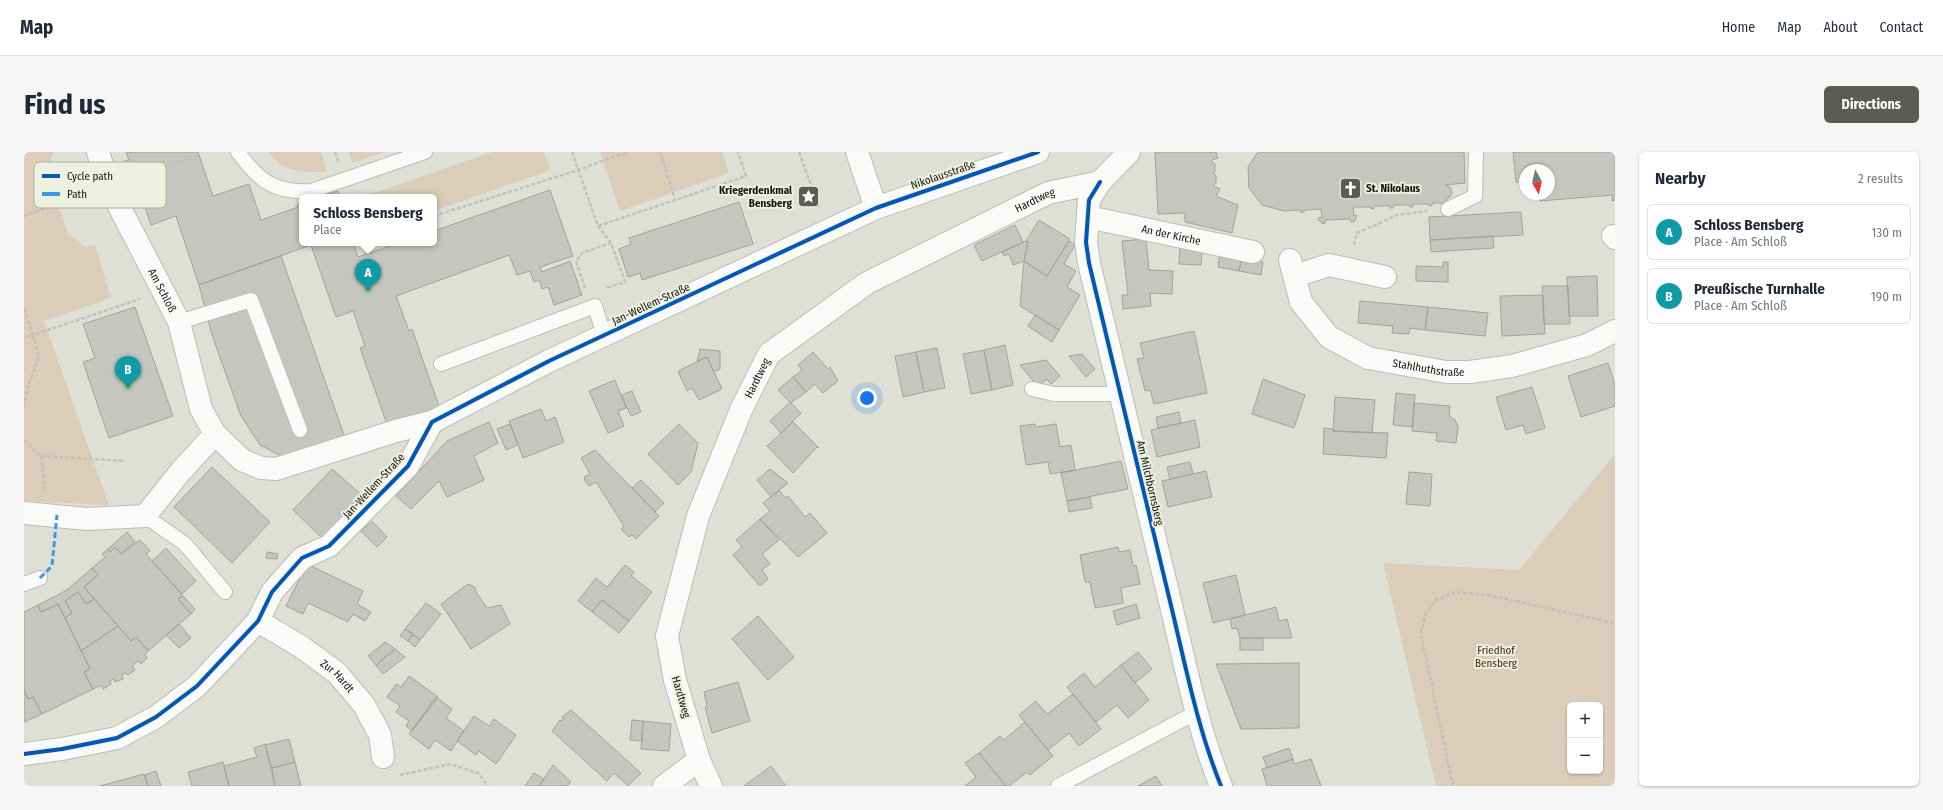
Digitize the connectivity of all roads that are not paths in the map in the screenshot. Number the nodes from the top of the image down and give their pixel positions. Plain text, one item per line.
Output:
1 (98, 152) edge
2 (238, 152) edge
3 (425, 152) edge
4 (857, 152) edge
5 (1038, 152) edge
6 (1129, 152) edge
7 (1476, 152) edge
8 (101, 162) edge
9 (1100, 182) junction
10 (120, 208) edge
11 (876, 208) junction
12 (1448, 209) road end
13 (1088, 217) junction
14 (1253, 252) dead end
15 (1385, 278) dead end
16 (179, 322) junction
17 (1615, 331) edge
18 (604, 336) junction
19 (441, 364) dead end
20 (1032, 389) dead end
21 (1120, 394) junction
22 (432, 422) junction
23 (300, 430) dead end
24 (215, 434) junction
25 (24, 513) edge
26 (145, 516) junction
27 (40, 578) dead end
28 (24, 584) edge
29 (225, 592) dead end
30 (258, 621) junction
31 (1197, 712) junction
32 (24, 754) edge
33 (384, 757) dead end
34 (700, 760) junction
35 (664, 786) edge
36 (712, 786) edge
37 (1058, 786) edge
38 (1221, 786) edge

1 - 8 street, Am Schloß
2 - 3 lane
4 - 11 street
5 - 11 street, Nikolausstraße
6 - 9 street
7 - 12 lane
9 - 13 street, Am Milchbornsberg
9 - 34 street, Hardtweg
10 - 16 street, Am Schloß
11 - 18 street, Jan-Wellem-Straße
13 - 14 street, An der Kirche
13 - 21 street, Am Milchbornsberg
15 - 17 street, Stahlhuthstraße
16 - 23 lane
16 - 24 street, Am Schloß
18 - 19 lane
18 - 22 street, Jan-Wellem-Straße
20 - 21 lane
21 - 31 street, Am Milchbornsberg
22 - 24 street, Am Schloß
22 - 30 street, Jan-Wellem-Straße
24 - 26 street
25 - 26 street
26 - 29 lane
27 - 28 lane
30 - 32 street, Jan-Wellem-Straße
30 - 33 street, Zur Hardt
31 - 37 lane
31 - 38 street, Am Milchbornsberg
34 - 35 street
34 - 36 street, Hardtweg

